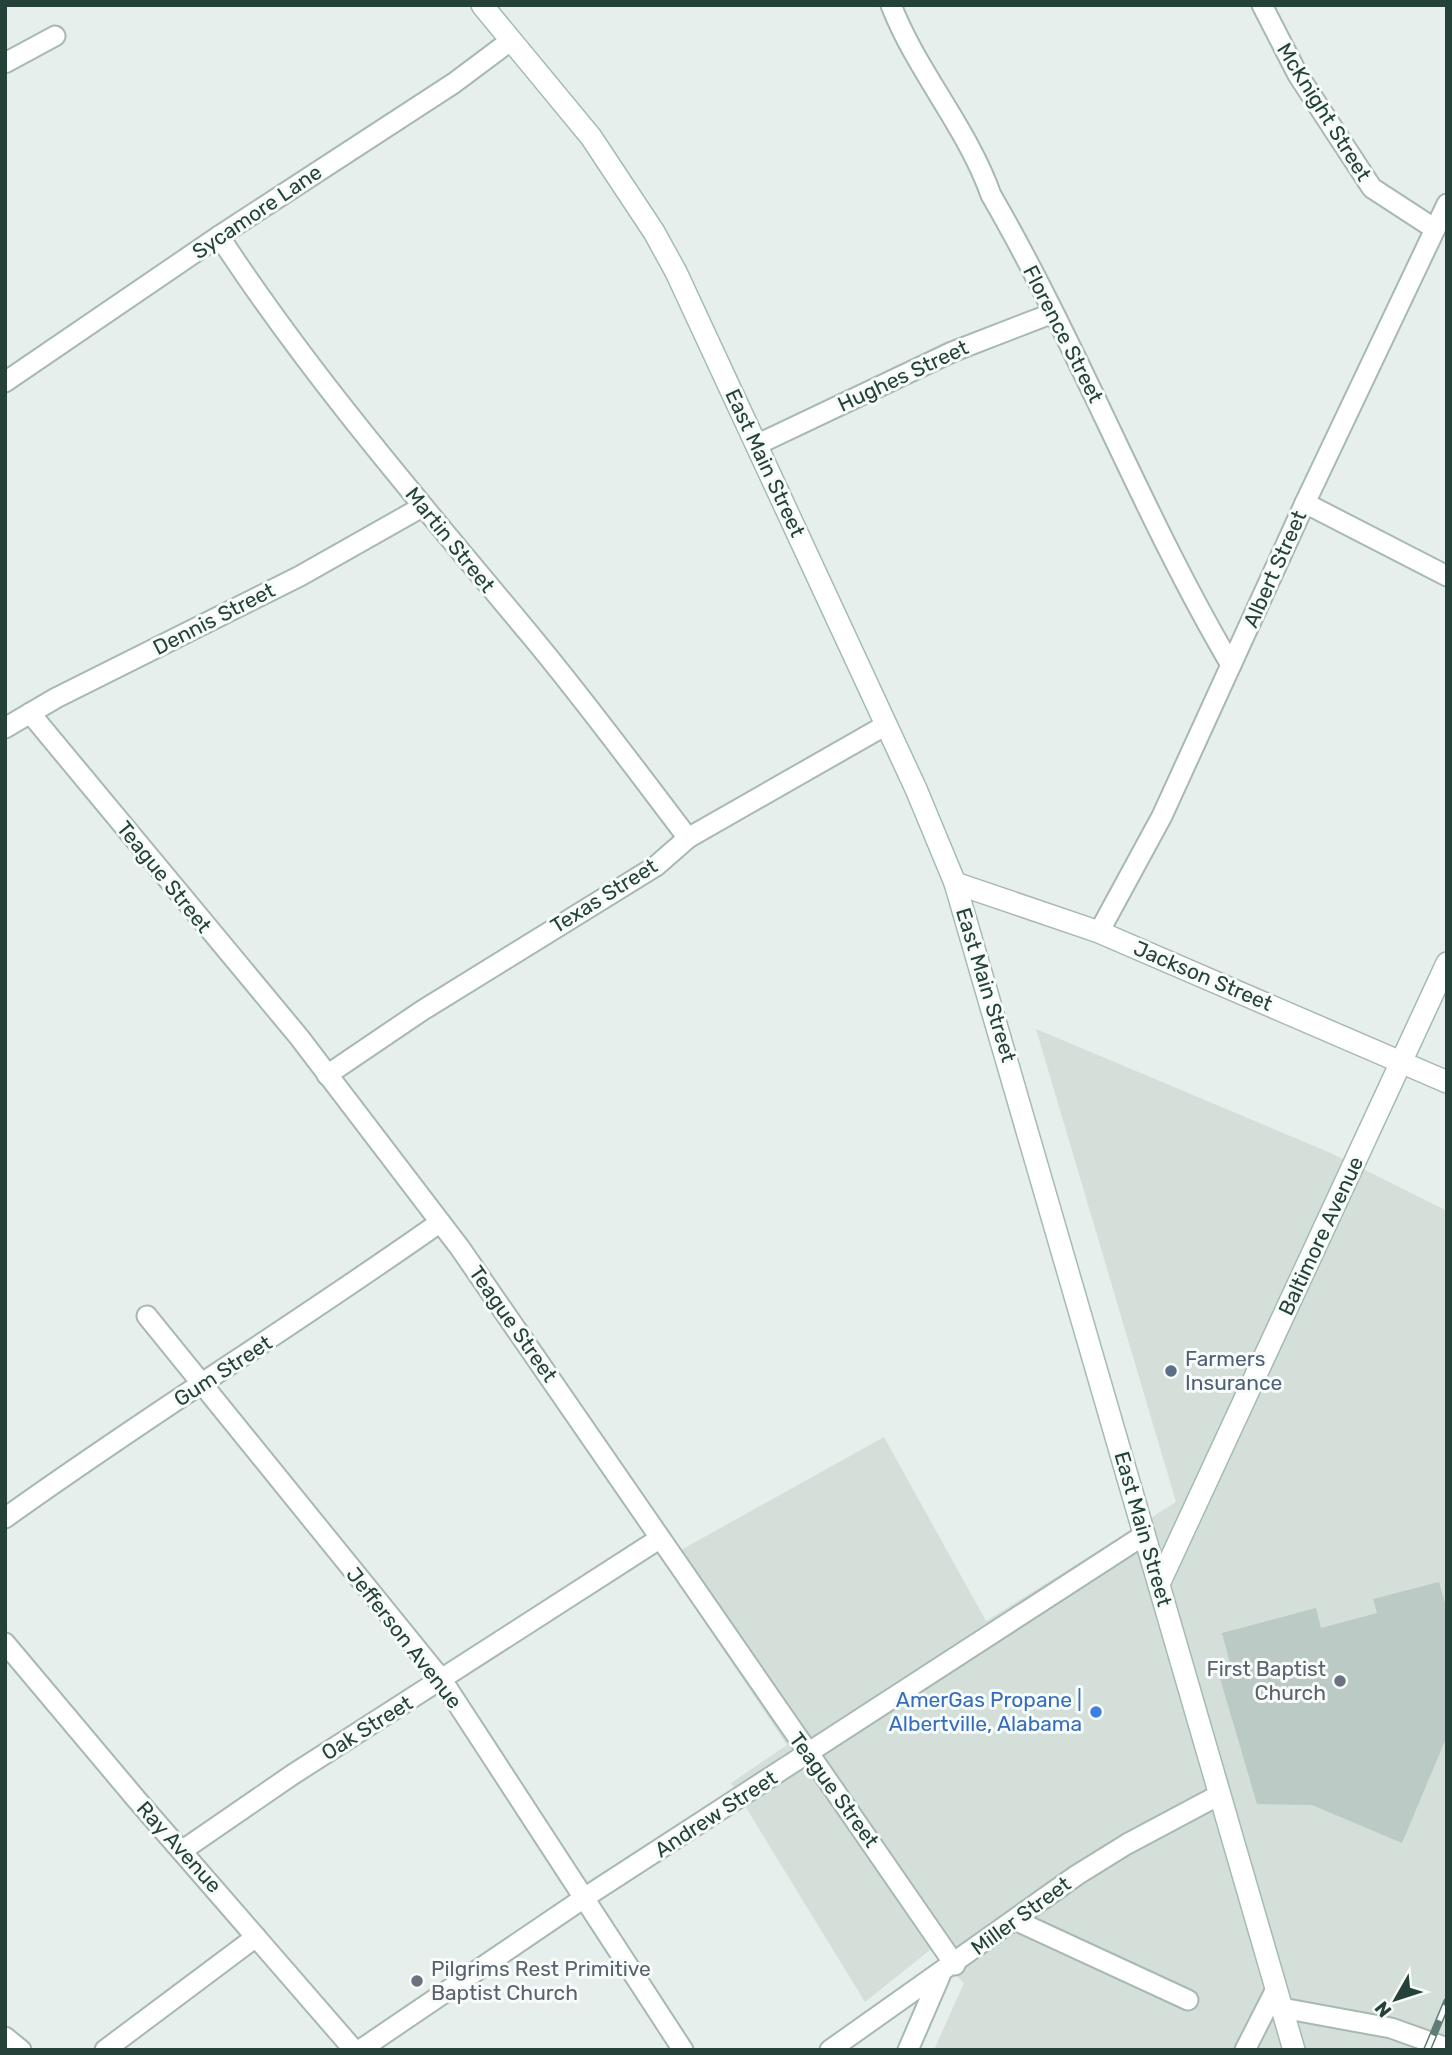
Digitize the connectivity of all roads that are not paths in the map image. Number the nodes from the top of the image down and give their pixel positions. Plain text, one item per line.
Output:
1 (482, 5) edge
2 (891, 5) edge
3 (1262, 5) edge
4 (55, 36) dead end
5 (510, 41) junction
6 (5, 63) edge
7 (1447, 204) edge
8 (1435, 229) junction
9 (219, 236) junction
10 (1053, 313) junction
11 (5, 382) edge
12 (756, 445) junction
13 (1305, 503) junction
14 (422, 507) junction
15 (1447, 576) edge
16 (1231, 665) junction
17 (30, 713) junction
18 (886, 725) junction
19 (5, 728) edge
20 (688, 838) junction
21 (955, 883) junction
22 (1098, 932) junction
23 (1447, 963) edge
24 (1401, 1063) junction
25 (327, 1075) junction
26 (1447, 1082) edge
27 (439, 1223) junction
28 (146, 1316) dead end
29 (201, 1386) junction
30 (5, 1518) edge
31 (1144, 1535) junction
32 (659, 1539) junction
33 (1159, 1584) junction
34 (5, 1643) edge
35 (442, 1680) junction
36 (809, 1753) junction
37 (1219, 1796) junction
38 (183, 1850) junction
39 (584, 1898) junction
40 (1015, 1920) junction
41 (256, 1937) junction
42 (947, 1970) junction
43 (1279, 1999) junction
44 (1188, 2000) dead end
45 (5, 2037) edge
46 (1447, 2048) edge
47 (21, 2050) edge
48 (105, 2050) edge
49 (354, 2050) edge
50 (360, 2050) edge
51 (682, 2050) edge
52 (830, 2050) edge
53 (908, 2050) edge
54 (1245, 2050) edge
55 (1294, 2050) edge

1 - 5 main road, East Main Street
2 - 10 street, Florence Street
3 - 8 street, McKnight Street
4 - 6 street
5 - 9 street, Sycamore Lane
5 - 12 main road, East Main Street
7 - 8 street, Albert Street
8 - 13 street, Albert Street
9 - 11 street, Sycamore Lane
9 - 14 street, Martin Street
10 - 12 street, Hughes Street
10 - 16 street, Florence Street
12 - 18 main road, East Main Street
13 - 15 street
13 - 16 street, Albert Street
14 - 17 street, Dennis Street
14 - 20 street, Martin Street
16 - 22 street, Albert Street
17 - 19 street, Dennis Street
17 - 25 street, Teague Street
18 - 20 street, Texas Street
18 - 21 main road, East Main Street
20 - 25 street, Texas Street
21 - 22 main road, Jackson Street
21 - 31 main road, East Main Street
22 - 24 main road, Jackson Street
23 - 24 main road, Baltimore Avenue
24 - 26 main road, Jackson Street
24 - 33 main road, Baltimore Avenue
25 - 27 street, Teague Street
27 - 29 street, Gum Street
27 - 32 street, Teague Street
28 - 29 street, Jefferson Avenue
29 - 30 street, Gum Street
29 - 35 street, Jefferson Avenue
31 - 33 main road, East Main Street
31 - 36 street, Andrew Street
32 - 35 street, Oak Street
32 - 36 street, Teague Street
33 - 37 main road, East Main Street
34 - 38 street, Ray Avenue
35 - 38 street, Oak Street
35 - 39 street, Jefferson Avenue
36 - 39 street, Andrew Street
36 - 42 street, Teague Street
37 - 40 street, Miller Street
37 - 43 main road, East Main Street
38 - 41 street, Ray Avenue
39 - 50 street, Andrew Street
39 - 51 street, Jefferson Avenue
40 - 42 street, Miller Street
40 - 44 street
41 - 48 street
41 - 49 street, Ray Avenue
42 - 52 street, Miller Street
42 - 53 street
43 - 46 street
43 - 54 street
43 - 55 main road, East Main Street
45 - 47 street

